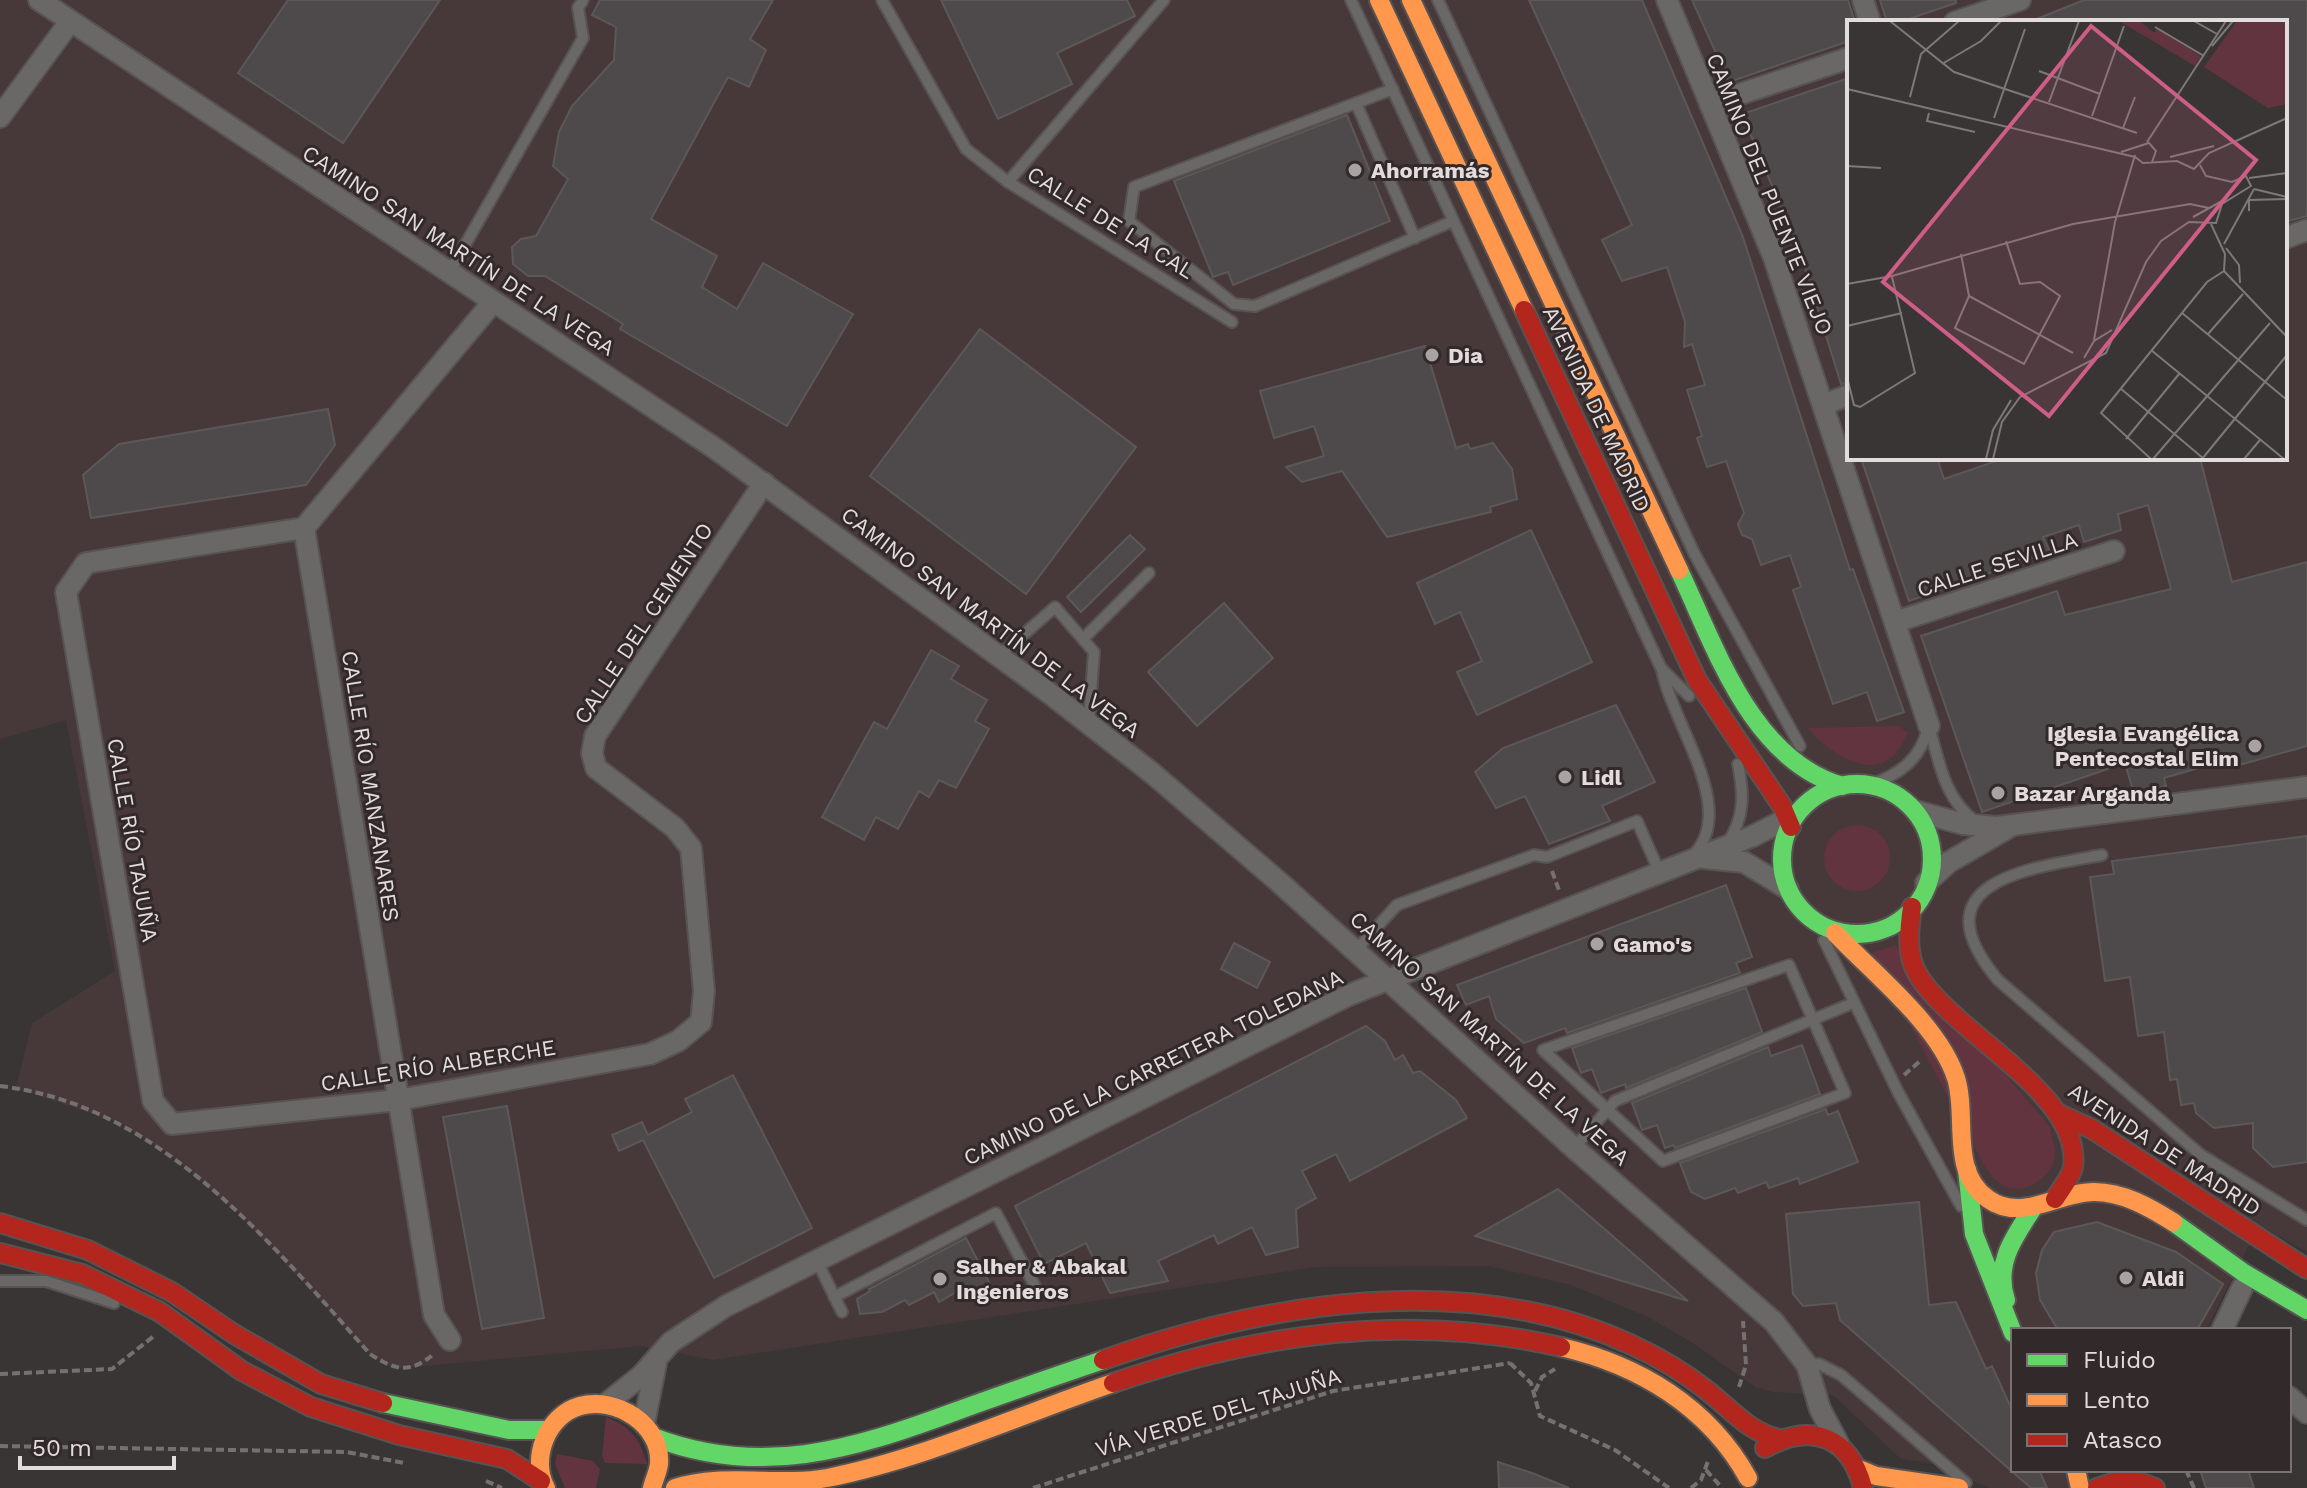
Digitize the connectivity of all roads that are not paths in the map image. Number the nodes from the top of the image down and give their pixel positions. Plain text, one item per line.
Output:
1 (39, 0) edge
2 (583, 0) edge
3 (882, 0) edge
4 (1164, 0) edge
5 (1351, 0) edge
6 (1379, 0) edge
7 (1411, 0) edge
8 (1438, 0) edge
9 (1667, 0) edge
10 (1863, 0) edge
11 (2020, 0) edge
12 (1869, 20) edge
13 (1961, 20) edge
14 (69, 23) junction
15 (1847, 59) edge
16 (1393, 89) junction
17 (1356, 103) junction
18 (1710, 104) junction
19 (0, 117) edge
20 (1008, 182) junction
21 (1453, 221) junction
22 (2307, 230) edge
23 (2287, 237) edge
24 (1415, 238) junction
25 (449, 273) junction
26 (493, 302) junction
27 (1232, 322) dead end
28 (1847, 396) edge
29 (1825, 404) junction
30 (764, 483) junction
31 (304, 528) junction
32 (2114, 551) dead end
33 (1149, 573) dead end
34 (1895, 622) junction
35 (1083, 639) junction
36 (999, 656) junction
37 (1661, 668) junction
38 (1723, 719) junction
39 (1089, 724) junction
40 (1929, 726) junction
41 (1837, 785) junction
42 (1870, 785) junction
43 (2307, 787) edge
44 (1916, 811) junction
45 (1794, 819) junction
46 (1979, 825) junction
47 (2011, 826) junction
48 (1726, 845) junction
49 (2102, 855) dead end
50 (1688, 860) junction
51 (1659, 871) junction
52 (1926, 883) junction
53 (1788, 889) junction
54 (1912, 907) junction
55 (1828, 930) junction
56 (1356, 950) junction
57 (1387, 979) junction
58 (1853, 1003) junction
59 (1813, 1020) junction
60 (701, 1022) joint
61 (398, 1100) junction
62 (1609, 1107) junction
63 (2059, 1114) junction
64 (172, 1124) joint
65 (1574, 1148) junction
66 (1967, 1169) junction
67 (2055, 1199) junction
68 (2033, 1208) junction
69 (1968, 1213) junction
70 (2307, 1220) edge
71 (0, 1223) edge
72 (0, 1253) edge
73 (817, 1261) junction
74 (2307, 1269) edge
75 (0, 1281) edge
76 (1036, 1288) dead end
77 (2242, 1288) dead end
78 (834, 1297) junction
79 (2307, 1310) edge
80 (842, 1312) dead end
81 (2019, 1328) edge
82 (2223, 1328) edge
83 (2011, 1329) edge
84 (450, 1340) road end
85 (220, 1355) junction
86 (658, 1356) junction
87 (1807, 1365) junction
88 (1815, 1397) junction
89 (2291, 1399) edge
90 (607, 1403) junction
91 (2307, 1413) edge
92 (548, 1430) junction
93 (648, 1430) junction
94 (1788, 1436) junction
95 (1839, 1445) junction
96 (2100, 1472) edge
97 (1861, 1479) edge
98 (2118, 1479) junction
99 (2152, 1480) edge
100 (1748, 1483) edge
101 (543, 1484) edge
102 (652, 1488) edge
103 (675, 1488) edge
104 (1959, 1488) edge
105 (1969, 1488) edge
106 (2097, 1488) edge

1 - 14 street, CAMINO SAN MARTÍN DE LA VEGA
2 - 25 lane
3 - 20 lane
4 - 20 lane, CALLE DE LA CAL
5 - 16 lane
6 - 38 main road, AVENIDA DE MADRID
7 - 41 main road, AVENIDA DE MADRID
8 - 41 lane
9 - 18 street, CAMINO DEL PUENTE VIEJO
10 - 12 street
11 - 13 street
14 - 19 street
14 - 25 street, CAMINO SAN MARTÍN DE LA VEGA
15 - 18 street
16 - 17 lane
16 - 21 lane
17 - 24 lane
17 - 24 lane
18 - 29 street, CAMINO DEL PUENTE VIEJO
20 - 27 lane, CALLE DE LA CAL
21 - 24 lane
21 - 37 lane
22 - 23 street
25 - 26 street, CAMINO SAN MARTÍN DE LA VEGA
26 - 30 street, CAMINO SAN MARTÍN DE LA VEGA
26 - 31 street
28 - 29 street
29 - 34 street, CAMINO DEL PUENTE VIEJO
30 - 36 street, CAMINO SAN MARTÍN DE LA VEGA
30 - 60 street, CALLE DEL CEMENTO
31 - 61 street, CALLE RÍO MANZANARES
31 - 64 street, CALLE RÍO TAJUÑA
32 - 34 street, CALLE SEVILLA
33 - 35 lane
34 - 40 street, CAMINO DEL PUENTE VIEJO
35 - 36 lane
35 - 39 lane
36 - 39 street, CAMINO SAN MARTÍN DE LA VEGA
37 - 38 lane
37 - 50 lane
38 - 45 main road, AVENIDA DE MADRID
38 - 48 lane
39 - 56 street, CAMINO SAN MARTÍN DE LA VEGA
40 - 42 lane
40 - 46 lane
41 - 42 main road
41 - 45 main road
42 - 44 main road
43 - 47 street
44 - 46 street
44 - 52 main road
45 - 48 street, CAMINO DE LA CARRETERA TOLEDANA
45 - 53 main road
46 - 47 street
47 - 52 street
48 - 50 street, CAMINO DE LA CARRETERA TOLEDANA
49 - 70 lane
50 - 51 street, CAMINO DE LA CARRETERA TOLEDANA
50 - 53 street, CAMINO DE LA CARRETERA TOLEDANA
51 - 56 lane
51 - 57 street, CAMINO DE LA CARRETERA TOLEDANA
52 - 54 main road
53 - 55 main road
54 - 55 main road
54 - 63 main road, AVENIDA DE MADRID
55 - 58 lane
55 - 66 main road
56 - 57 street, CAMINO SAN MARTÍN DE LA VEGA
57 - 65 street, CAMINO SAN MARTÍN DE LA VEGA
57 - 73 street, CAMINO DE LA CARRETERA TOLEDANA
58 - 59 lane
58 - 69 lane
59 - 62 lane
59 - 62 lane
59 - 62 lane
60 - 61 street, CALLE RÍO ALBERCHE
61 - 64 street, CALLE RÍO ALBERCHE
61 - 84 street, CALLE RÍO MANZANARES
62 - 65 lane
63 - 67 main road
63 - 74 main road, AVENIDA DE MADRID
65 - 87 street, CAMINO SAN MARTÍN DE LA VEGA
66 - 68 main road
66 - 69 main road
67 - 68 main road
67 - 79 main road
68 - 81 main road
69 - 83 main road
71 - 92 main road
72 - 85 main road
73 - 78 lane
73 - 86 street, CAMINO DE LA CARRETERA TOLEDANA
75 - 85 lane
76 - 78 lane
77 - 82 street
78 - 80 lane
85 - 101 main road
86 - 90 street, CAMINO DE LA CARRETERA TOLEDANA
86 - 93 street
87 - 88 street, CAMINO SAN MARTÍN DE LA VEGA
87 - 105 lane
88 - 94 street
88 - 95 street, CAMINO SAN MARTÍN DE LA VEGA
89 - 91 street
90 - 92 main road
90 - 93 main road
92 - 101 main road
93 - 94 main road
93 - 102 main road
94 - 95 main road
94 - 100 main road
95 - 97 main road
96 - 98 main road
97 - 104 main road
98 - 99 main road
98 - 106 main road
100 - 103 main road

